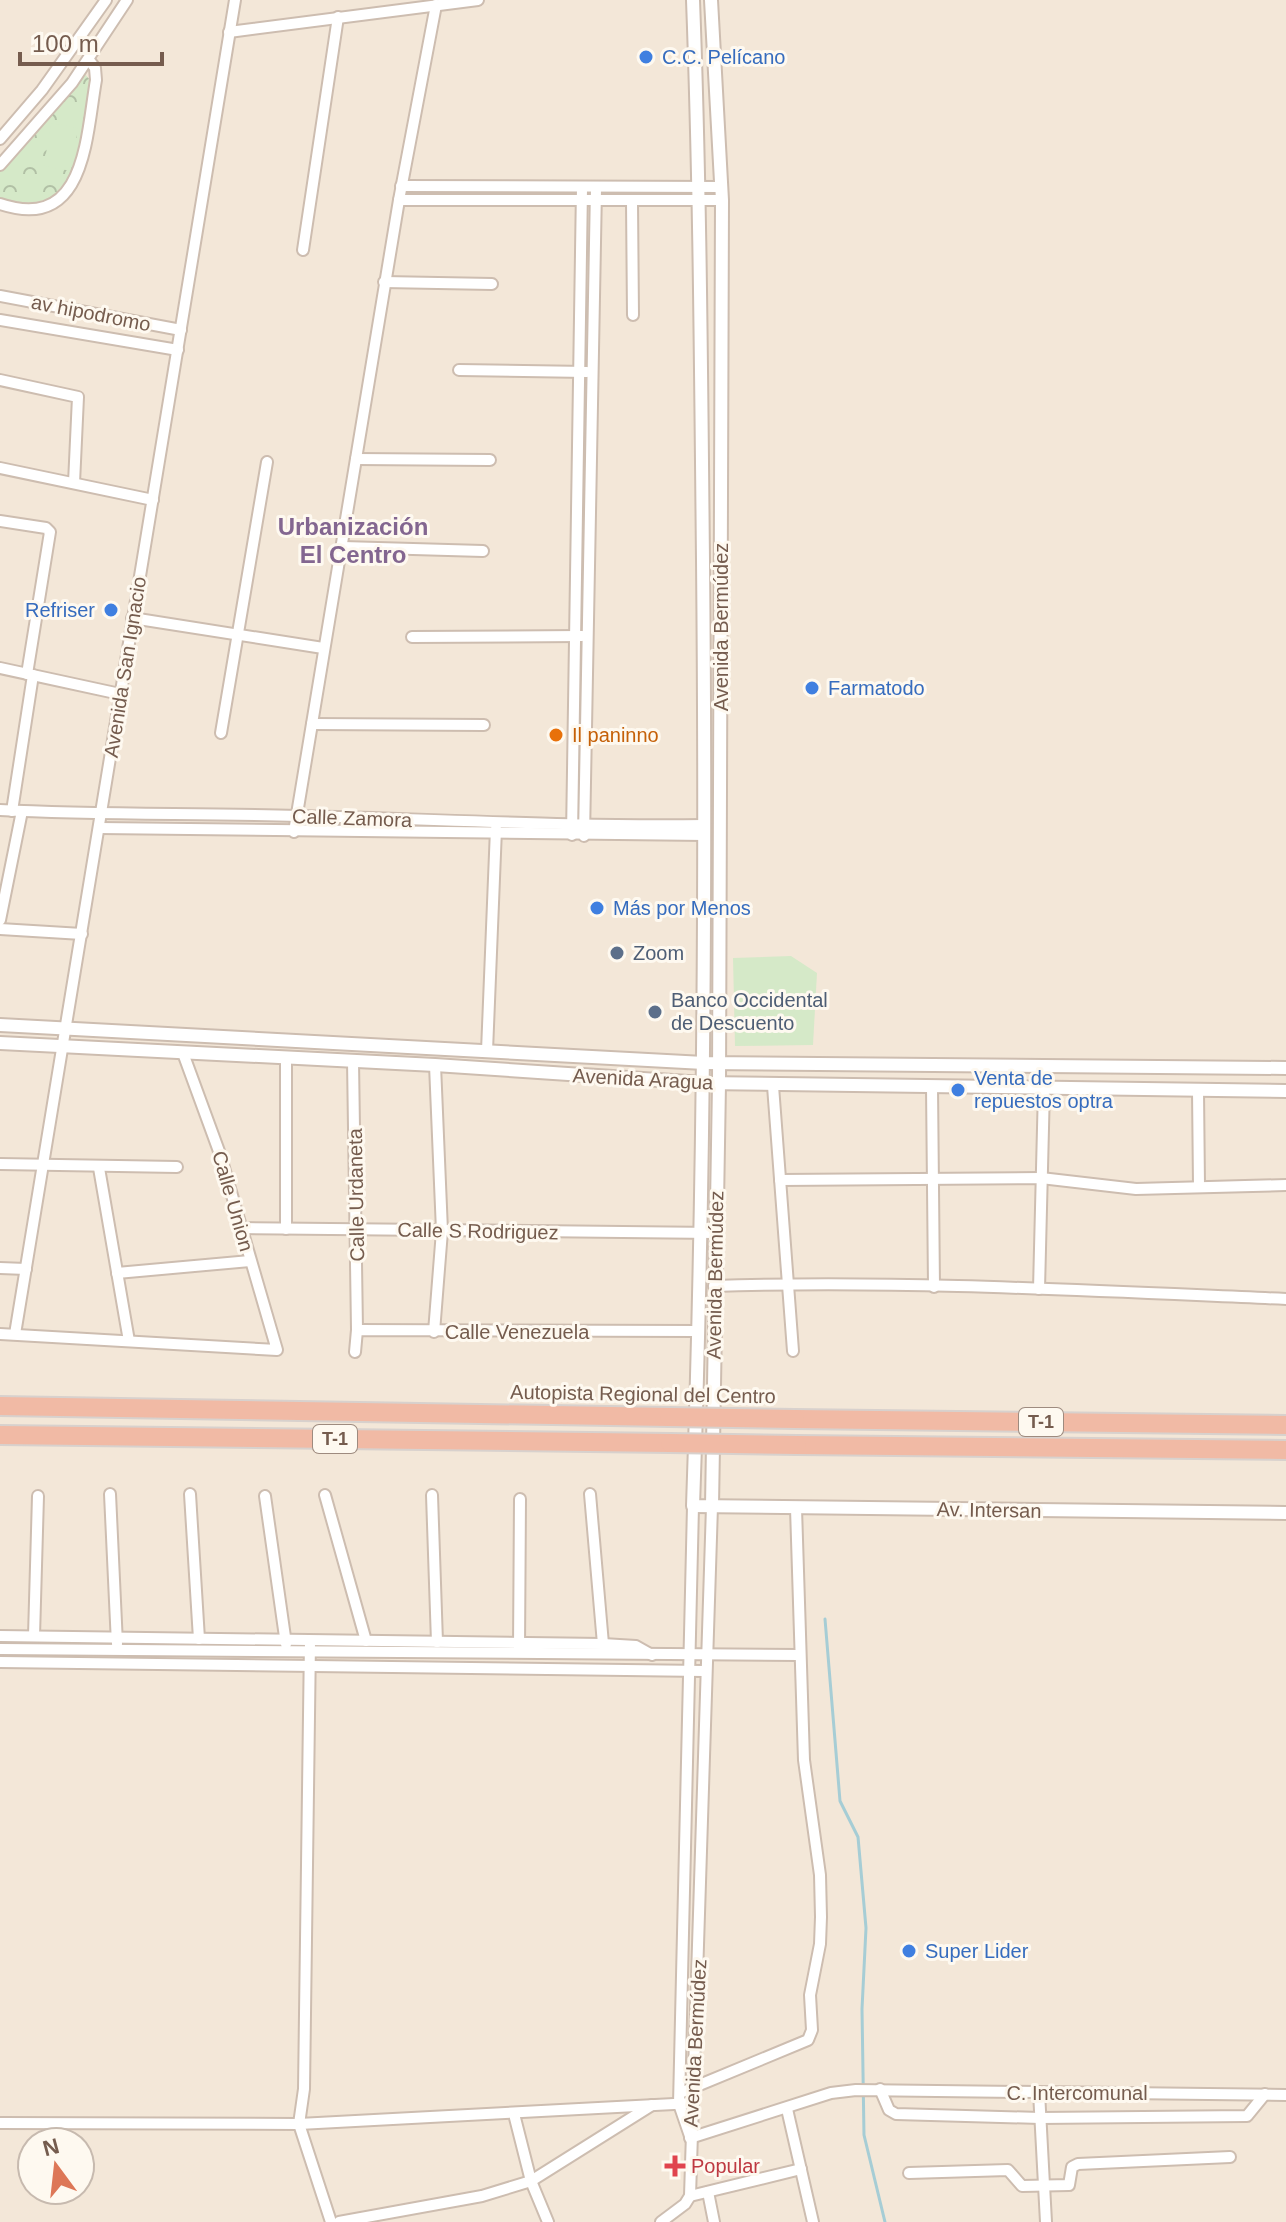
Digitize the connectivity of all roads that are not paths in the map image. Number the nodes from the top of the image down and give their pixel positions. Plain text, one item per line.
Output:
1 (106, 0) edge
2 (127, 0) edge
3 (235, 0) edge
4 (478, 0) edge
5 (693, 0) edge
6 (711, 0) edge
7 (436, 5) junction
8 (338, 17) junction
9 (229, 32) junction
10 (89, 60) junction
11 (0, 139) edge
12 (0, 165) edge
13 (401, 186) junction
14 (582, 188) junction
15 (596, 189) junction
16 (700, 194) junction
17 (722, 194) junction
18 (399, 200) junction
19 (582, 202) junction
20 (596, 202) junction
21 (632, 202) junction
22 (0, 204) edge
23 (303, 250) dead end
24 (384, 282) junction
25 (492, 284) dead end
26 (0, 296) edge
27 (633, 315) dead end
28 (0, 320) edge
29 (181, 330) junction
30 (178, 350) junction
31 (459, 370) dead end
32 (587, 372) junction
33 (0, 380) edge
34 (356, 459) junction
35 (490, 460) dead end
36 (267, 462) dead end
37 (0, 468) edge
38 (74, 483) junction
39 (153, 500) junction
40 (0, 521) edge
41 (343, 547) junction
42 (483, 551) dead end
43 (132, 618) junction
44 (703, 630) junction
45 (721, 630) junction
46 (237, 636) junction
47 (582, 636) junction
48 (412, 637) dead end
49 (323, 648) junction
50 (0, 668) edge
51 (30, 675) junction
52 (120, 694) junction
53 (312, 724) junction
54 (484, 725) dead end
55 (221, 733) dead end
56 (0, 810) edge
57 (17, 811) junction
58 (101, 815) junction
59 (296, 816) junction
60 (496, 823) junction
61 (99, 828) junction
62 (705, 830) junction
63 (578, 831) junction
64 (294, 832) junction
65 (496, 835) junction
66 (0, 920) edge
67 (0, 929) edge
68 (82, 934) junction
69 (0, 1025) edge
70 (66, 1027) junction
71 (0, 1043) edge
72 (63, 1045) junction
73 (487, 1051) junction
74 (183, 1053) junction
75 (286, 1058) junction
76 (353, 1061) junction
77 (719, 1062) junction
78 (704, 1063) junction
79 (435, 1065) junction
80 (1286, 1068) edge
81 (703, 1083) junction
82 (719, 1084) junction
83 (773, 1086) junction
84 (932, 1087) junction
85 (1044, 1088) junction
86 (1198, 1091) junction
87 (1286, 1091) edge
88 (0, 1164) edge
89 (43, 1166) junction
90 (177, 1167) dead end
91 (99, 1168) junction
92 (1041, 1178) junction
93 (933, 1179) junction
94 (780, 1180) junction
95 (1286, 1185) edge
96 (1199, 1186) junction
97 (240, 1228) junction
98 (286, 1229) junction
99 (357, 1230) junction
100 (442, 1231) junction
101 (709, 1233) junction
102 (250, 1261) junction
103 (0, 1268) edge
104 (26, 1269) junction
105 (117, 1273) junction
106 (790, 1284) junction
107 (714, 1286) junction
108 (934, 1287) junction
109 (1039, 1289) junction
110 (1286, 1299) edge
111 (357, 1330) junction
112 (699, 1331) junction
113 (434, 1332) junction
114 (0, 1334) edge
115 (15, 1334) junction
116 (129, 1341) junction
117 (793, 1351) dead end
118 (355, 1352) dead end
119 (0, 1406) edge
120 (1286, 1425) edge
121 (0, 1435) edge
122 (1286, 1450) edge
123 (110, 1494) dead end
124 (190, 1494) dead end
125 (590, 1494) dead end
126 (325, 1495) dead end
127 (432, 1495) dead end
128 (38, 1496) dead end
129 (265, 1496) dead end
130 (520, 1499) dead end
131 (693, 1506) junction
132 (712, 1506) junction
133 (796, 1508) junction
134 (1286, 1513) edge
135 (0, 1636) edge
136 (34, 1636) junction
137 (199, 1639) junction
138 (286, 1640) junction
139 (310, 1641) junction
140 (366, 1641) junction
141 (437, 1642) junction
142 (117, 1644) junction
143 (603, 1644) junction
144 (519, 1648) junction
145 (0, 1649) edge
146 (287, 1653) junction
147 (310, 1653) junction
148 (705, 1654) junction
149 (652, 1655) junction
150 (799, 1655) junction
151 (687, 1656) junction
152 (0, 1662) edge
153 (287, 1665) junction
154 (310, 1666) junction
155 (686, 1671) junction
156 (704, 1671) junction
157 (696, 2087) junction
158 (880, 2089) junction
159 (1039, 2092) junction
160 (1265, 2094) junction
161 (1286, 2095) edge
162 (679, 2099) junction
163 (693, 2103) junction
164 (654, 2104) junction
165 (787, 2109) junction
166 (514, 2114) junction
167 (1040, 2118) junction
168 (0, 2123) edge
169 (299, 2124) junction
170 (690, 2138) junction
171 (1230, 2157) dead end
172 (801, 2169) junction
173 (909, 2173) dead end
174 (531, 2181) junction
175 (1044, 2188) junction
176 (708, 2192) junction
177 (690, 2196) junction
178 (331, 2222) edge
179 (339, 2222) edge
180 (548, 2222) edge
181 (661, 2222) edge
182 (714, 2222) edge
183 (813, 2222) edge
184 (1046, 2222) edge

1 - 11 street
2 - 10 street
3 - 9 street, Avenida San Ignacio
4 - 7 street
5 - 16 street, Avenida Bermúdez
6 - 17 street, Avenida Bermúdez
7 - 8 street
7 - 13 street
8 - 9 street
8 - 23 street
9 - 29 street, Avenida San Ignacio
10 - 12 street
10 - 22 street
13 - 14 street
13 - 18 street
14 - 15 street
14 - 19 street
15 - 16 street
15 - 20 street
16 - 17 street
16 - 21 street
16 - 44 street, Avenida Bermúdez
17 - 45 street, Avenida Bermúdez
18 - 19 street
18 - 24 street
19 - 20 street
19 - 32 street
20 - 21 street
20 - 32 street
21 - 27 street
24 - 25 street
24 - 34 street
26 - 29 street, av hipodromo
28 - 30 street, av hipodromo
29 - 30 street, Avenida San Ignacio
30 - 39 street, Avenida San Ignacio
31 - 32 street
32 - 47 street
33 - 38 street
34 - 35 street
34 - 41 street
36 - 46 street
37 - 38 street
38 - 39 street
39 - 43 street, Avenida San Ignacio
40 - 51 street
41 - 42 street
41 - 49 street
43 - 46 street
43 - 52 street, Avenida San Ignacio
44 - 45 street
44 - 62 street, Avenida Bermúdez
45 - 77 street, Avenida Bermúdez
46 - 49 street
46 - 55 street
47 - 48 street
47 - 63 street
49 - 53 street
50 - 51 street
51 - 52 street
51 - 57 street
52 - 58 street, Avenida San Ignacio
53 - 54 street
53 - 59 street
56 - 57 street, Calle Zamora
57 - 58 street, Calle Zamora
57 - 66 street
58 - 59 street, Calle Zamora
58 - 61 street, Avenida San Ignacio
59 - 60 street, Calle Zamora
59 - 64 street
60 - 63 street, Calle Zamora
60 - 65 street
61 - 64 street, Calle Zamora
61 - 68 street, Avenida San Ignacio
62 - 63 street, Calle Zamora
62 - 78 street, Avenida Bermúdez
63 - 65 street, Calle Zamora
64 - 65 street, Calle Zamora
65 - 73 street
67 - 68 street
68 - 70 street, Avenida San Ignacio
69 - 70 street, Avenida Aragua
70 - 72 street, Avenida San Ignacio
70 - 73 street, Avenida Aragua
71 - 72 street, Avenida Aragua
72 - 74 street, Avenida Aragua
72 - 89 street, Avenida San Ignacio
73 - 78 street, Avenida Aragua
74 - 75 street, Avenida Aragua
74 - 97 street, Calle Union
75 - 76 street, Avenida Aragua
75 - 98 street
76 - 79 street, Avenida Aragua
76 - 99 street, Calle Urdaneta
77 - 78 street, Avenida Aragua
77 - 80 street, Avenida Aragua
77 - 82 street, Avenida Bermúdez
78 - 81 street, Avenida Bermúdez
79 - 81 street, Avenida Aragua
79 - 100 street
81 - 82 street, Avenida Aragua
81 - 101 street, Avenida Bermúdez
82 - 83 street, Avenida Aragua
82 - 101 street, Avenida Bermúdez
83 - 84 street, Avenida Aragua
83 - 94 street
84 - 85 street, Avenida Aragua
84 - 93 street
85 - 86 street, Avenida Aragua
85 - 92 street
86 - 87 street, Avenida Aragua
86 - 96 street
88 - 89 street
89 - 91 street
89 - 104 street, Avenida San Ignacio
90 - 91 street
91 - 105 street
92 - 93 street
92 - 96 street
92 - 109 street
93 - 94 street
93 - 108 street
94 - 106 street
95 - 96 street
97 - 98 street, Calle S Rodriguez
97 - 102 street, Calle Union
98 - 99 street, Calle S Rodriguez
99 - 100 street, Calle S Rodriguez
99 - 111 street, Calle Urdaneta
100 - 101 street, Calle S Rodriguez
100 - 113 street
101 - 107 street, Avenida Bermúdez
101 - 112 street, Avenida Bermúdez
102 - 105 street
102 - 116 street, Calle Union
103 - 104 street
104 - 115 street, Avenida San Ignacio
105 - 116 street
106 - 107 street
106 - 108 street
106 - 117 street
107 - 132 street, Avenida Bermúdez
108 - 109 street
109 - 110 street
111 - 113 street, Calle Venezuela
111 - 118 street
112 - 113 street, Calle Venezuela
112 - 131 street, Avenida Bermúdez
114 - 115 street
115 - 116 street
119 - 120 highway, Autopista Regional del Centro / T-1, bridge
121 - 122 highway, T-1, bridge
123 - 142 street
124 - 137 street
125 - 143 street
126 - 140 street
127 - 141 street
128 - 136 street
129 - 138 street
130 - 144 street
131 - 132 street, Av. Intersan
131 - 151 street, Avenida Bermúdez
132 - 133 street, Av. Intersan
132 - 148 street, Avenida Bermúdez
133 - 134 street, Av. Intersan
133 - 150 street
135 - 136 street
136 - 142 street
137 - 138 street
137 - 142 street
138 - 139 street
138 - 146 street
139 - 140 street
139 - 147 street
140 - 141 street
141 - 144 street
142 - 145 street
142 - 146 street
143 - 144 street
143 - 149 street
144 - 147 street
144 - 149 street
146 - 147 street
146 - 153 street
147 - 154 street
148 - 150 street
148 - 151 street
148 - 156 street, Avenida Bermúdez
149 - 151 street
150 - 157 street
151 - 155 street, Avenida Bermúdez
152 - 153 street
153 - 154 street
154 - 155 street
154 - 169 street
155 - 156 street
155 - 162 street, Avenida Bermúdez
156 - 157 street, Avenida Bermúdez
157 - 162 street
157 - 163 street, Avenida Bermúdez
158 - 159 street, C. Intercomunal
158 - 165 street, C. Intercomunal
158 - 167 street
159 - 160 street, C. Intercomunal
159 - 167 street
160 - 161 street, C. Intercomunal
160 - 167 street
162 - 163 street
162 - 164 street
162 - 170 street, Avenida Bermúdez
163 - 170 street, Avenida Bermúdez
164 - 166 street
164 - 174 street
165 - 170 street, C. Intercomunal
165 - 172 street
166 - 169 street
166 - 174 street
167 - 175 street
168 - 169 street
169 - 178 street
170 - 177 street
171 - 175 street
172 - 176 street
172 - 183 street
173 - 175 street
174 - 179 street
174 - 180 street
175 - 184 street
176 - 177 street
176 - 182 street
177 - 181 street

